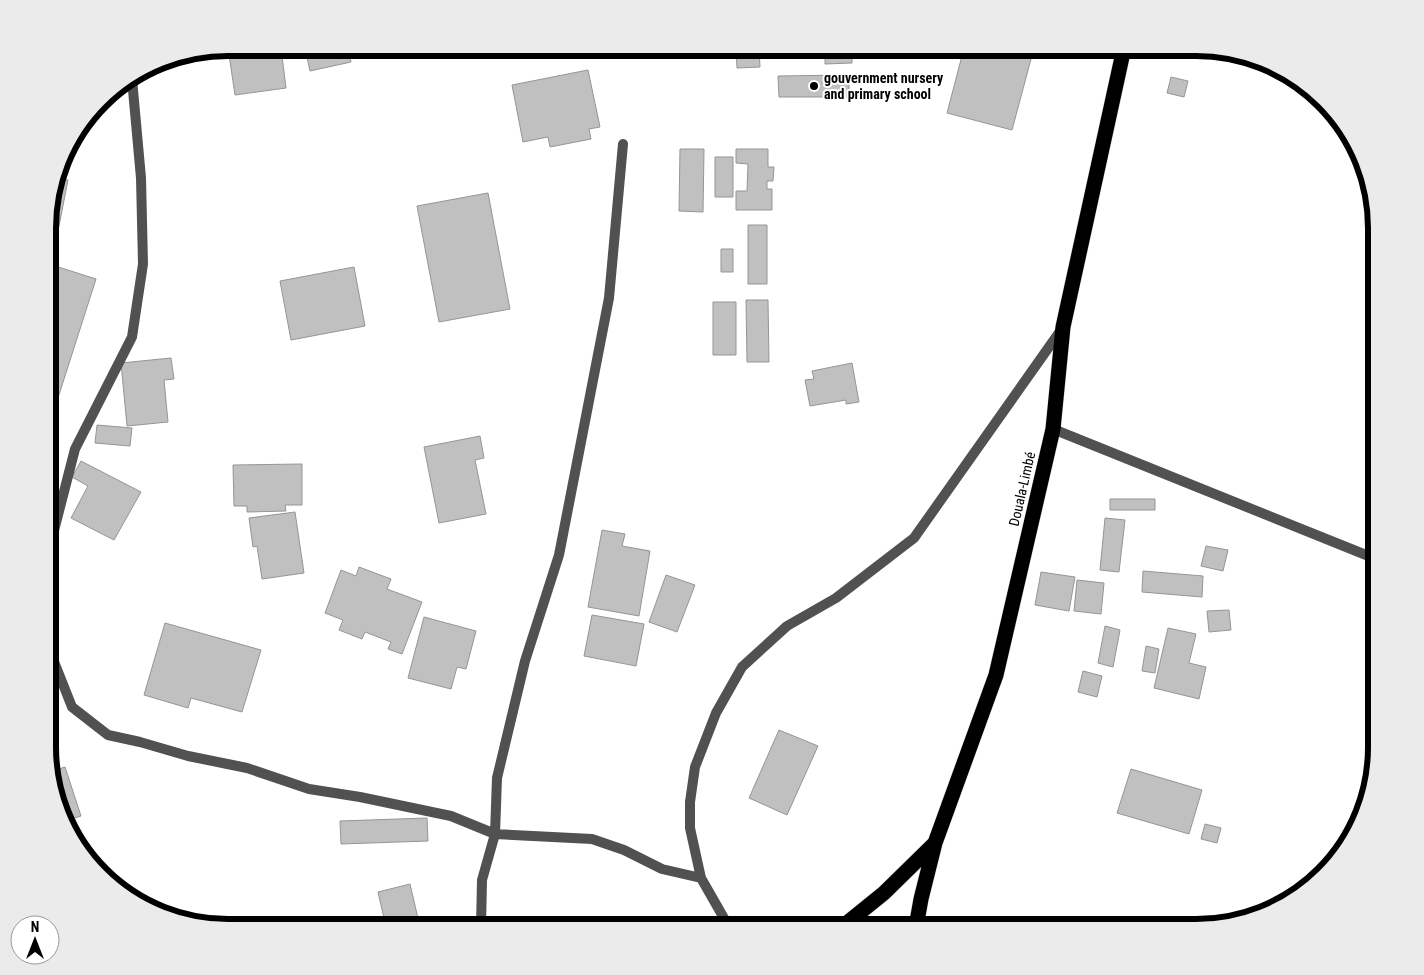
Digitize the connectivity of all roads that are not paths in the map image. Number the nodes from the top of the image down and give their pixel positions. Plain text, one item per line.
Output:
1 (1122, 56) edge
2 (133, 85) edge
3 (623, 144) dead end
4 (1063, 327) junction
5 (1053, 429) junction
6 (56, 522) edge
7 (1367, 555) edge
8 (56, 667) edge
9 (495, 834) junction
10 (935, 843) junction
11 (701, 878) junction
12 (724, 918) edge
13 (853, 918) edge
14 (918, 918) edge
15 (481, 919) edge

1 - 4 highway, Douala-Limbé
2 - 6 street
3 - 9 street
4 - 5 highway, Douala-Limbé
4 - 11 street
5 - 7 street
5 - 10 highway, Douala-Limbé
8 - 9 street
9 - 11 street
9 - 15 street
10 - 13 highway
10 - 14 highway, Douala-Limbé
11 - 12 street

